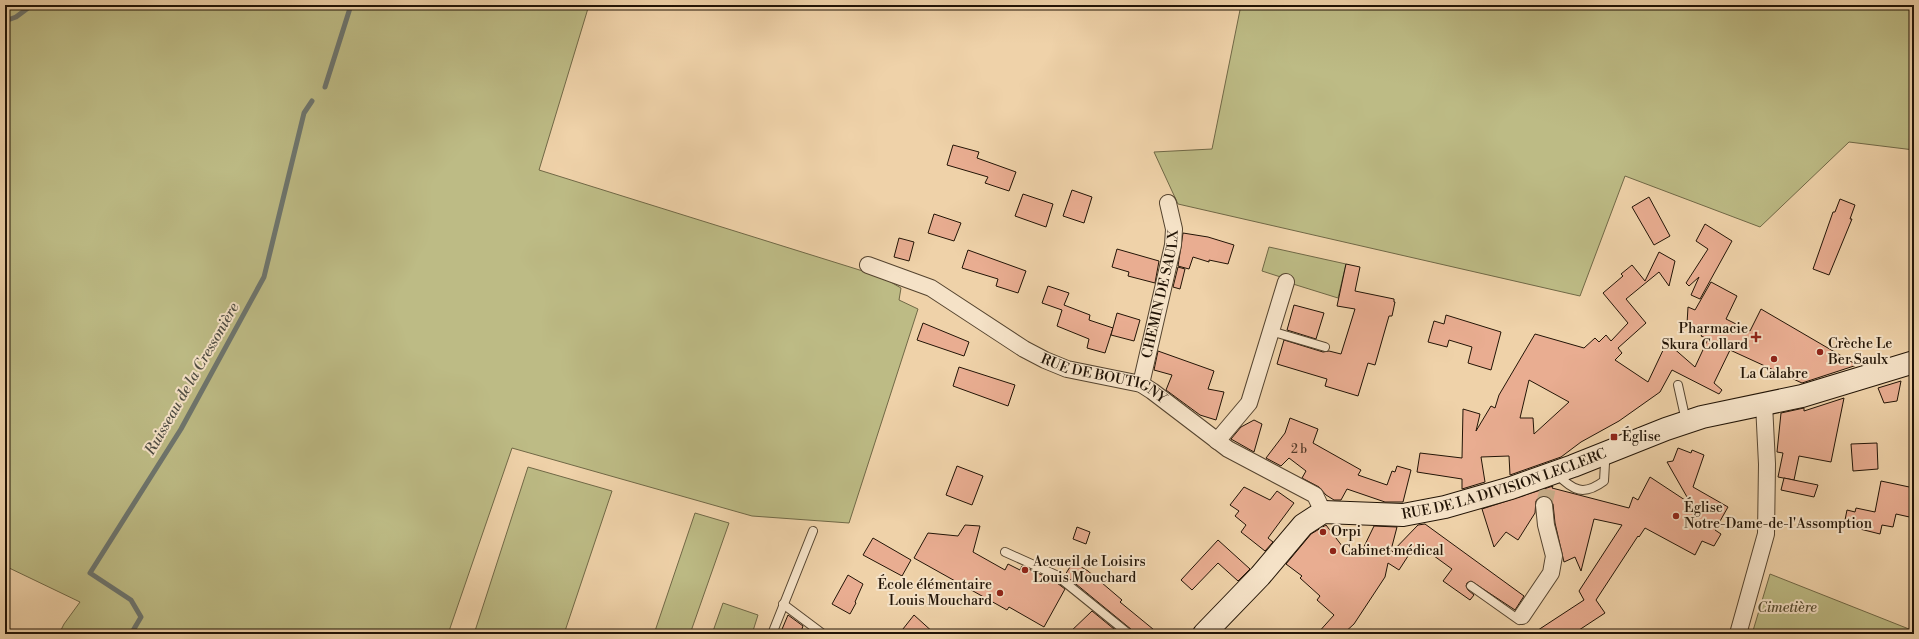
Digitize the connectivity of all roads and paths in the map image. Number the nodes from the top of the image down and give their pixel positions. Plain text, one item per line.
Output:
1 (1168, 203) dead end
2 (868, 266) dead end
3 (1286, 282) dead end
4 (1272, 331) junction
5 (1326, 346) dead end
6 (1914, 362) edge
7 (1141, 384) junction
8 (1678, 386) dead end
9 (1764, 404) junction
10 (1686, 422) junction
11 (1217, 441) junction
12 (1602, 455) junction
13 (1559, 475) junction
14 (1544, 505) tunnel mouth
15 (1323, 512) junction
16 (813, 531) dead end
17 (1005, 552) dead end
18 (1471, 586) dead end
19 (783, 604) junction
20 (1522, 616) joint
21 (772, 634) edge
22 (823, 634) edge
23 (1129, 634) edge
24 (1204, 634) edge
25 (1738, 634) edge

1 - 7 street, CHEMIN DE SAULX
2 - 7 street, RUE DE BOUTIGNY
3 - 4 street
4 - 5 lane
4 - 11 street
6 - 9 main road, RUE DE LA DIVISION LECLERC
7 - 11 street, RUE DE BOUTIGNY
8 - 10 lane
9 - 10 main road, RUE DE LA DIVISION LECLERC
9 - 25 street
10 - 12 main road, RUE DE LA DIVISION LECLERC
11 - 15 street, RUE DE BOUTIGNY
12 - 13 main road, RUE DE LA DIVISION LECLERC
12 - 13 lane
13 - 15 main road, RUE DE LA DIVISION LECLERC
14 - 20 street
15 - 24 main road
16 - 19 lane
17 - 23 lane
18 - 20 lane
19 - 21 lane
19 - 22 lane

